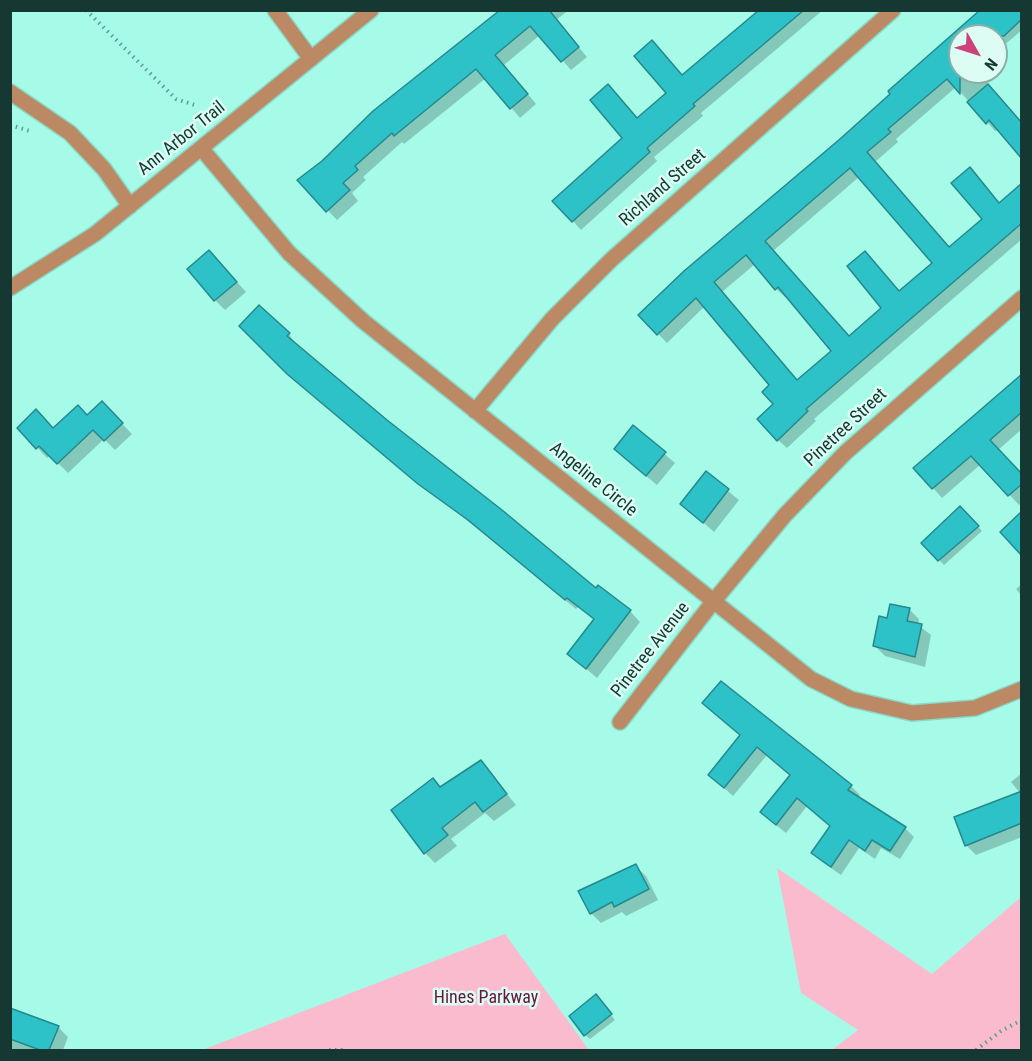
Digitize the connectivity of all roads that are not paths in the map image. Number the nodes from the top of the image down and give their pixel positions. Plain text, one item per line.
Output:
1 (275, 10) edge
2 (371, 10) edge
3 (893, 10) edge
4 (311, 59) junction
5 (10, 92) edge
6 (201, 148) junction
7 (130, 206) junction
8 (10, 288) edge
9 (1022, 298) edge
10 (475, 411) junction
11 (712, 602) junction
12 (1022, 689) edge
13 (620, 722) dead end

1 - 4 street
2 - 4 street, Ann Arbor Trail
3 - 10 street, Richland Street
4 - 6 street, Ann Arbor Trail
5 - 7 street
6 - 7 street, Ann Arbor Trail
6 - 10 street, Angeline Circle
7 - 8 street, Ann Arbor Trail
9 - 11 street, Pinetree Street
10 - 11 street, Angeline Circle
11 - 12 street, Angeline Circle
11 - 13 street, Pinetree Avenue

